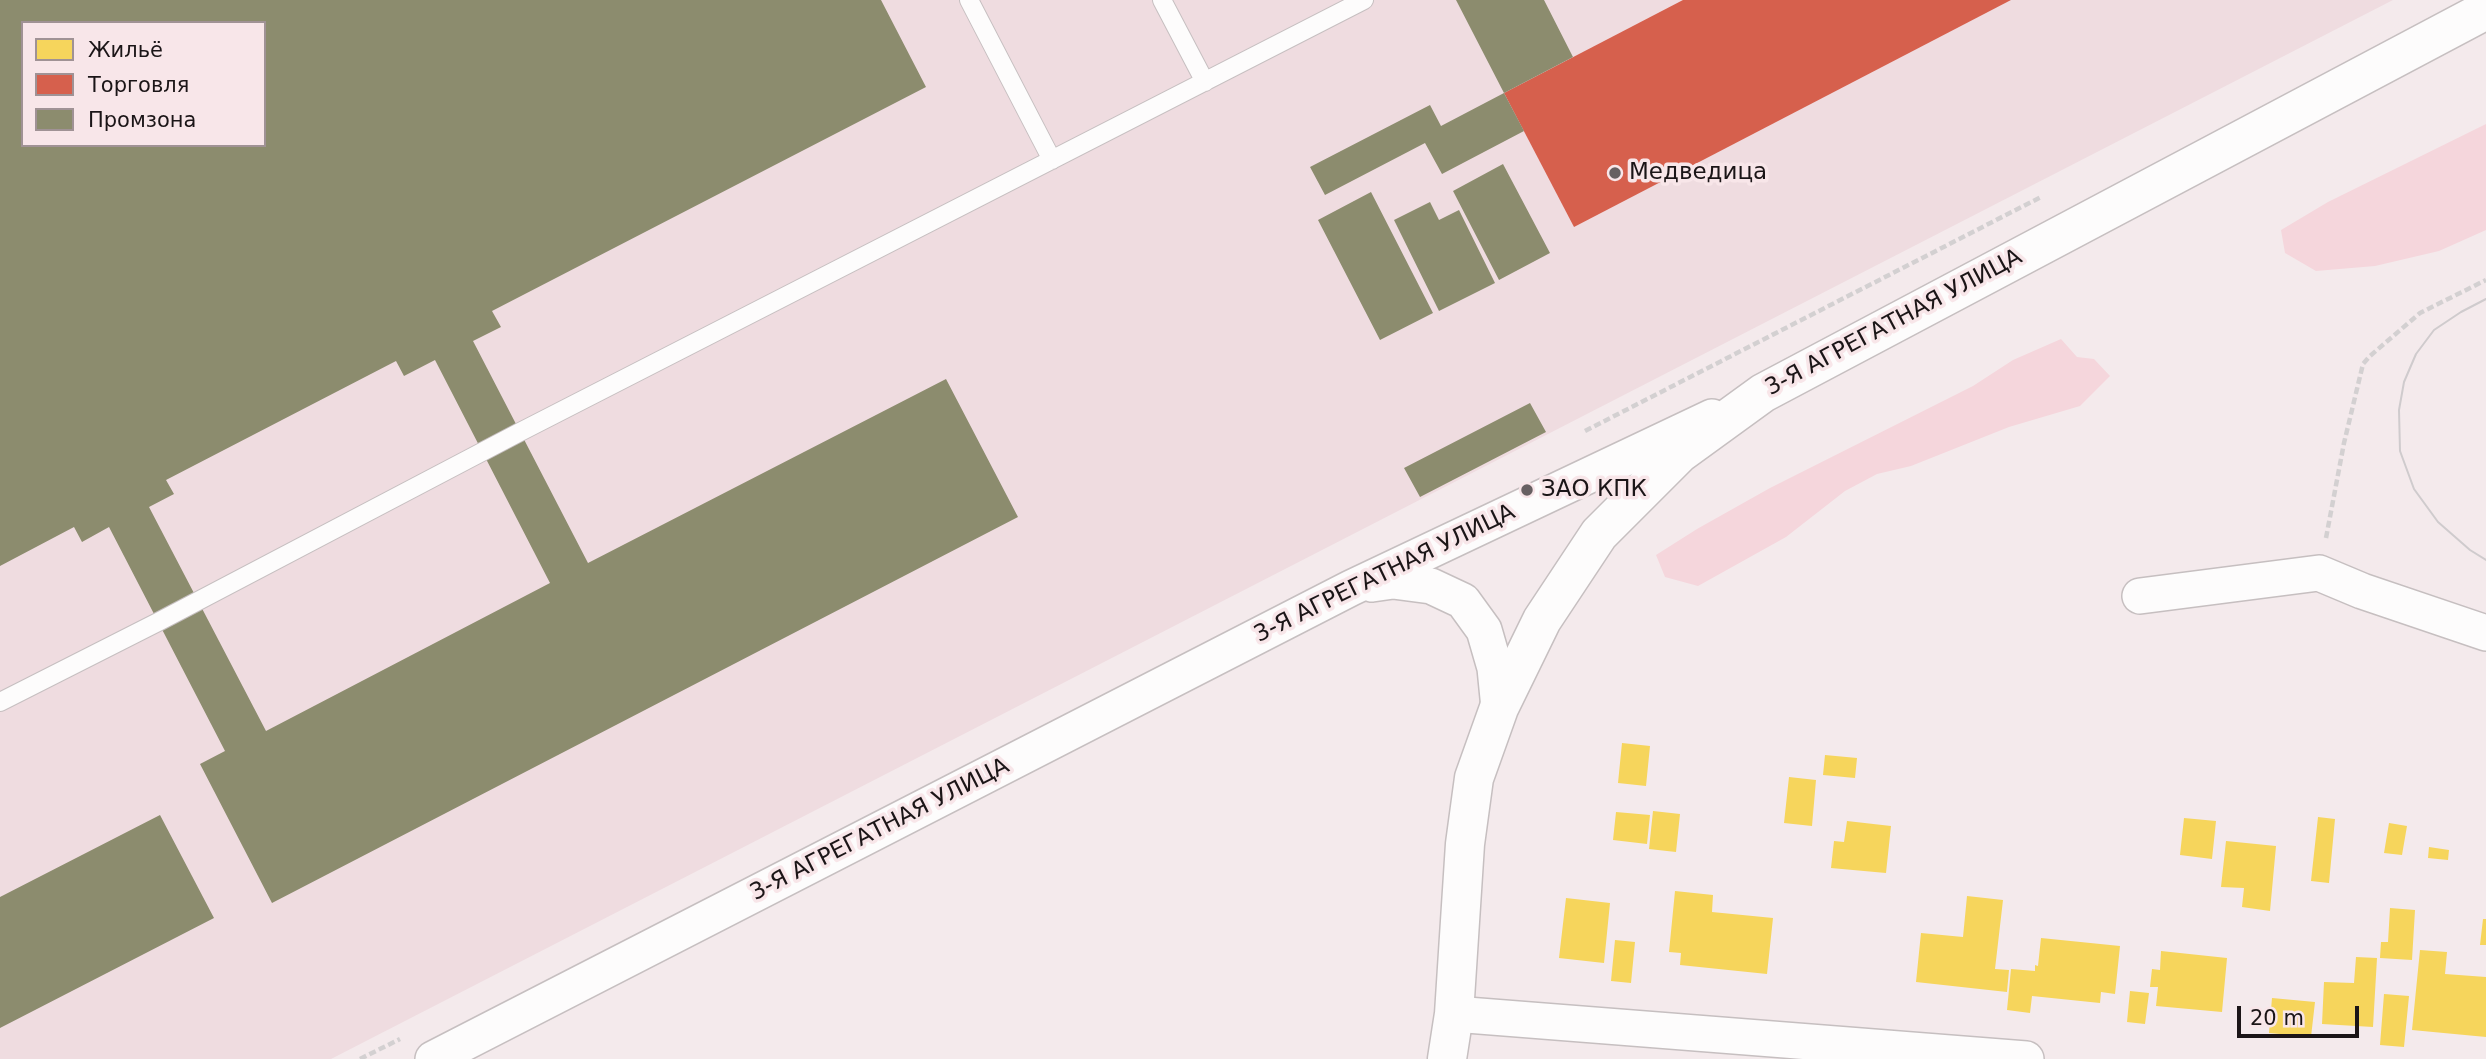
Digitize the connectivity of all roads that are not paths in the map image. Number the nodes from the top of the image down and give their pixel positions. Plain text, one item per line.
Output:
1 (969, 0) edge
2 (1162, 0) edge
3 (1364, 0) edge
4 (2486, 10) edge
5 (1205, 82) junction
6 (1052, 160) junction
7 (1763, 393) junction
8 (1351, 588) junction
9 (2140, 596) dead end
10 (2486, 633) edge
11 (0, 702) edge
12 (1499, 708) junction
13 (1454, 1014) junction
14 (1905, 1054) edge
15 (433, 1059) edge
16 (1447, 1059) edge
17 (2026, 1059) edge

1 - 6 lane
2 - 5 lane
3 - 5 lane
4 - 7 street, 3-Я АГРЕГАТНАЯ УЛИЦА
5 - 6 lane
6 - 11 lane
7 - 8 street, 3-Я АГРЕГАТНАЯ УЛИЦА
7 - 12 street
8 - 12 street
8 - 15 street, 3-Я АГРЕГАТНАЯ УЛИЦА
9 - 10 street
12 - 13 street
13 - 14 street
13 - 16 street
14 - 17 street

